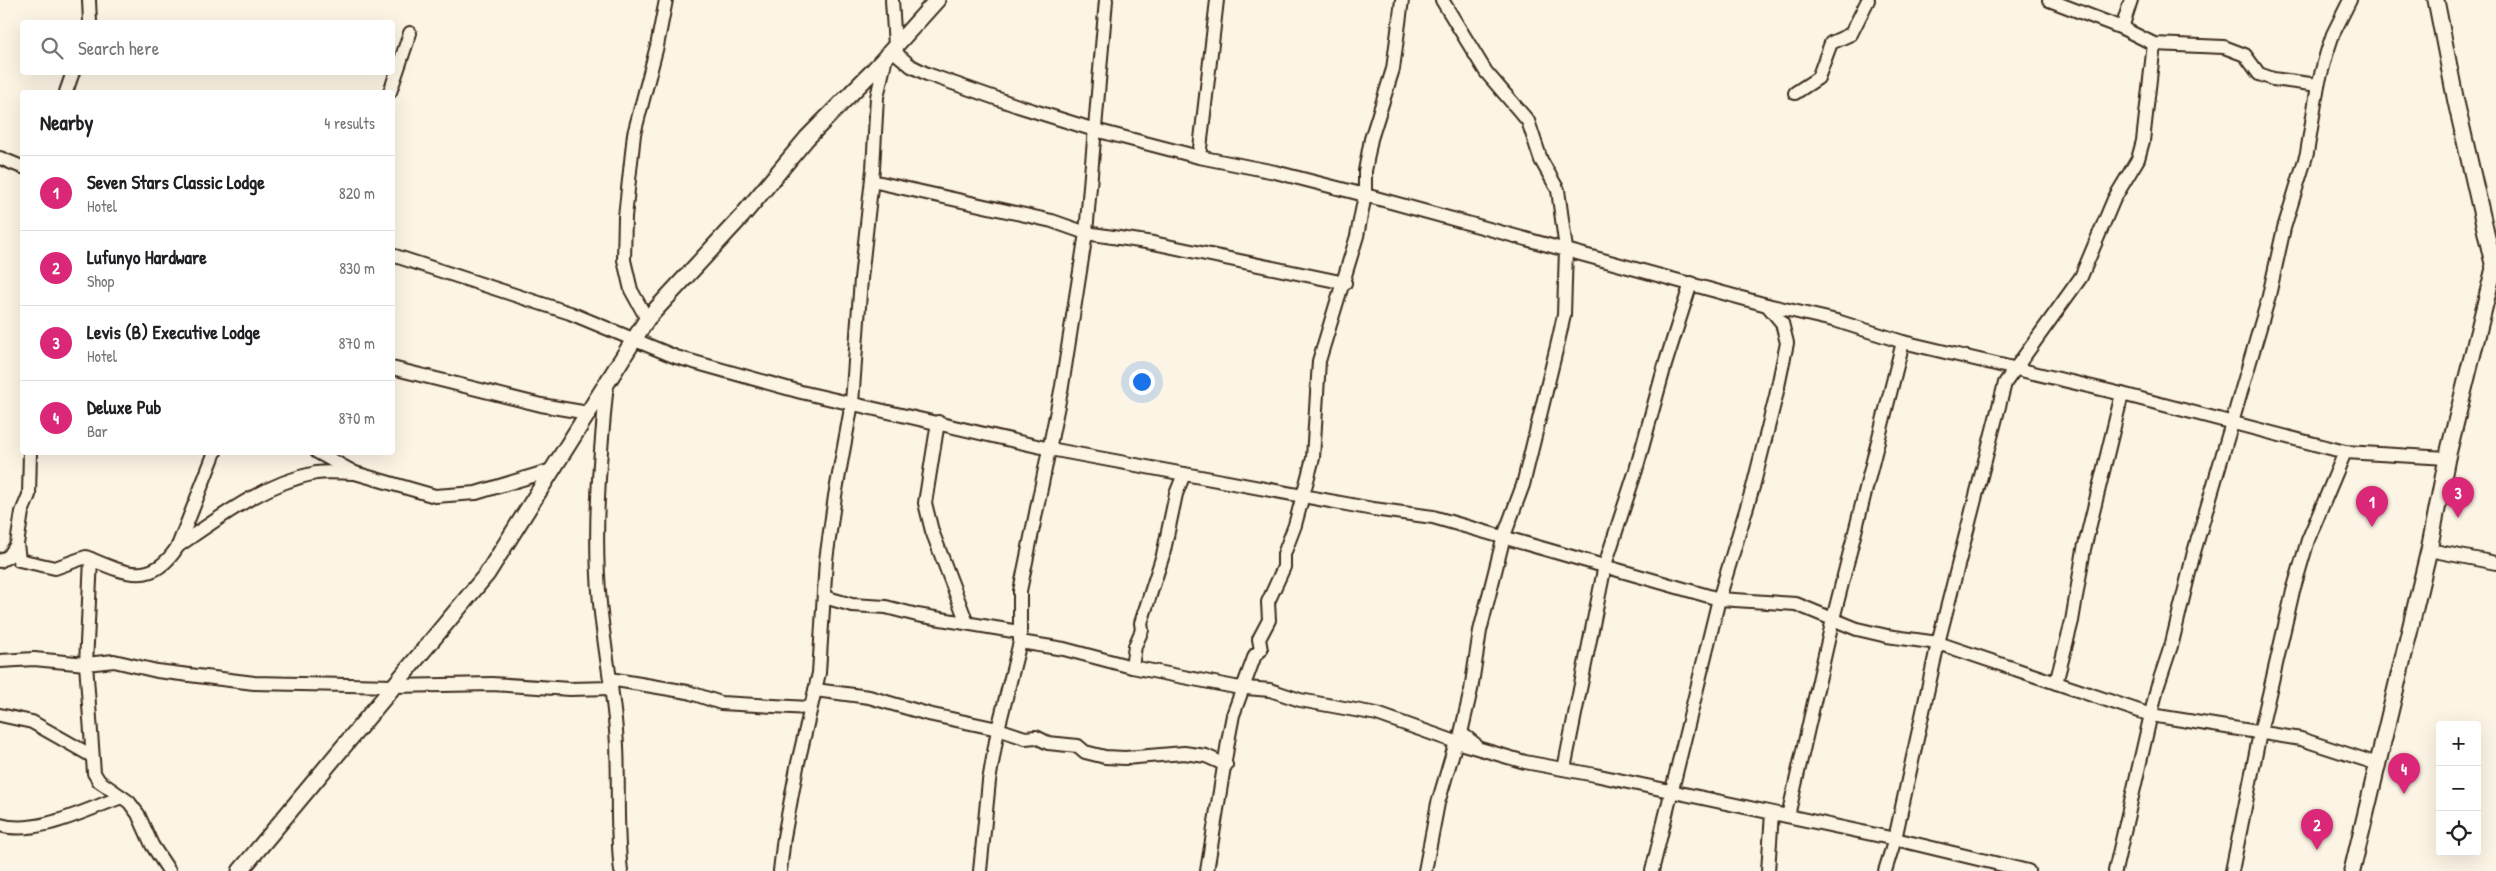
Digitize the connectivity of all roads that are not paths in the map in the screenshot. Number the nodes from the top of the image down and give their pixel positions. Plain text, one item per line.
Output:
1 (89, 0) edge
2 (666, 0) edge
3 (892, 0) edge
4 (937, 0) edge
5 (1106, 0) edge
6 (1218, 0) edge
7 (1402, 0) edge
8 (1442, 0) edge
9 (1868, 0) edge
10 (2049, 0) edge
11 (2131, 0) edge
12 (2350, 0) edge
13 (2436, 0) edge
14 (90, 20) edge
15 (2122, 28) junction
16 (410, 33) dead end
17 (2154, 44) junction
18 (890, 51) junction
19 (71, 75) edge
20 (2318, 85) junction
21 (67, 90) edge
22 (391, 90) edge
23 (1795, 93) dead end
24 (1095, 130) junction
25 (1199, 157) junction
26 (0, 158) edge
27 (20, 166) edge
28 (872, 181) junction
29 (1365, 195) junction
30 (1086, 233) junction
31 (1566, 249) junction
32 (395, 256) edge
33 (2495, 262) edge
34 (1344, 283) junction
35 (1691, 283) junction
36 (1767, 305) junction
37 (647, 320) junction
38 (634, 340) junction
39 (1903, 342) junction
40 (395, 369) edge
41 (2016, 369) junction
42 (608, 382) junction
43 (2122, 394) junction
44 (852, 403) junction
45 (588, 413) junction
46 (938, 422) junction
47 (2233, 422) junction
48 (1050, 449) junction
49 (2345, 452) junction
50 (30, 455) edge
51 (214, 455) edge
52 (322, 455) edge
53 (2447, 458) junction
54 (552, 470) junction
55 (355, 473) junction
56 (1184, 474) junction
57 (1303, 495) junction
58 (1504, 536) junction
59 (18, 544) junction
60 (178, 546) junction
61 (2428, 550) junction
62 (91, 559) junction
63 (0, 561) edge
64 (2496, 563) edge
65 (1605, 565) junction
66 (824, 597) junction
67 (1719, 599) junction
68 (1833, 619) junction
69 (967, 623) junction
70 (1019, 637) junction
71 (1938, 644) junction
72 (0, 661) edge
73 (86, 664) junction
74 (1132, 667) junction
75 (2056, 683) junction
76 (610, 684) junction
77 (394, 686) junction
78 (1245, 687) junction
79 (815, 690) junction
80 (809, 708) junction
81 (0, 715) edge
82 (2151, 715) junction
83 (998, 729) junction
84 (2260, 733) junction
85 (1456, 742) junction
86 (1482, 749) junction
87 (92, 756) junction
88 (2378, 764) junction
89 (1226, 765) junction
90 (1564, 769) junction
91 (1671, 792) junction
92 (122, 797) junction
93 (1772, 813) junction
94 (1788, 816) junction
95 (0, 825) edge
96 (1895, 839) junction
97 (2008, 868) edge
98 (242, 870) edge
99 (1209, 870) edge
100 (169, 871) edge
101 (621, 871) edge
102 (780, 871) edge
103 (980, 871) edge
104 (1425, 871) edge
105 (1653, 871) edge
106 (1768, 871) edge
107 (1885, 871) edge
108 (2028, 871) edge
109 (2115, 871) edge
110 (2232, 871) edge
111 (2352, 871) edge

1 - 14 street
2 - 37 street
3 - 18 street
4 - 18 street
5 - 24 street
6 - 25 street
7 - 29 street
8 - 31 street
9 - 23 street
10 - 15 street
11 - 15 street
12 - 20 street
13 - 33 street
15 - 17 street
16 - 22 street
17 - 20 street
17 - 41 street
18 - 24 street
18 - 28 street
18 - 37 street
19 - 21 street
20 - 47 street
24 - 25 street
24 - 30 street
25 - 29 street
26 - 27 street
28 - 30 street
28 - 44 street
29 - 31 street
29 - 34 street
30 - 34 street
30 - 48 street
31 - 35 street
31 - 58 street
32 - 38 street
33 - 53 street
34 - 57 street
35 - 36 street
35 - 65 street
36 - 39 street
36 - 67 street
37 - 38 street
38 - 42 street
38 - 44 street
39 - 41 street
39 - 68 street
40 - 45 street
41 - 43 street
41 - 71 street
42 - 45 street
42 - 76 street
43 - 47 street
43 - 75 street
44 - 46 street
44 - 66 street
45 - 54 street
46 - 48 street
46 - 69 street
47 - 49 street
47 - 82 street
48 - 56 street
48 - 70 street
49 - 53 street
49 - 84 street
50 - 59 street
51 - 60 street
52 - 55 street
53 - 61 street
54 - 55 street
54 - 77 street
55 - 60 street
56 - 57 street
56 - 74 street
57 - 58 street
57 - 78 street
58 - 65 street
58 - 86 street
59 - 62 street
59 - 63 street
60 - 62 street
61 - 64 street
61 - 88 street
62 - 73 street
65 - 67 street
65 - 90 street
66 - 69 street
66 - 79 street
67 - 68 street
67 - 91 street
68 - 71 street
68 - 94 street
69 - 70 street
70 - 74 street
70 - 83 street
71 - 75 street
71 - 96 street
72 - 73 street
73 - 77 street
73 - 87 street
74 - 78 street
75 - 82 street
76 - 77 street
76 - 80 street
76 - 101 street
77 - 98 street
78 - 85 street
78 - 89 street
79 - 80 street
79 - 83 street
80 - 102 street
81 - 87 street
82 - 84 street
82 - 109 street
83 - 89 street
83 - 103 street
84 - 88 street
84 - 110 street
85 - 86 street
85 - 104 street
86 - 90 street
87 - 92 street
88 - 111 street
89 - 99 street
90 - 91 street
91 - 93 street
91 - 105 street
92 - 95 street
92 - 100 street
93 - 94 street
93 - 106 street
94 - 96 street
96 - 97 street
96 - 107 street
97 - 108 street

